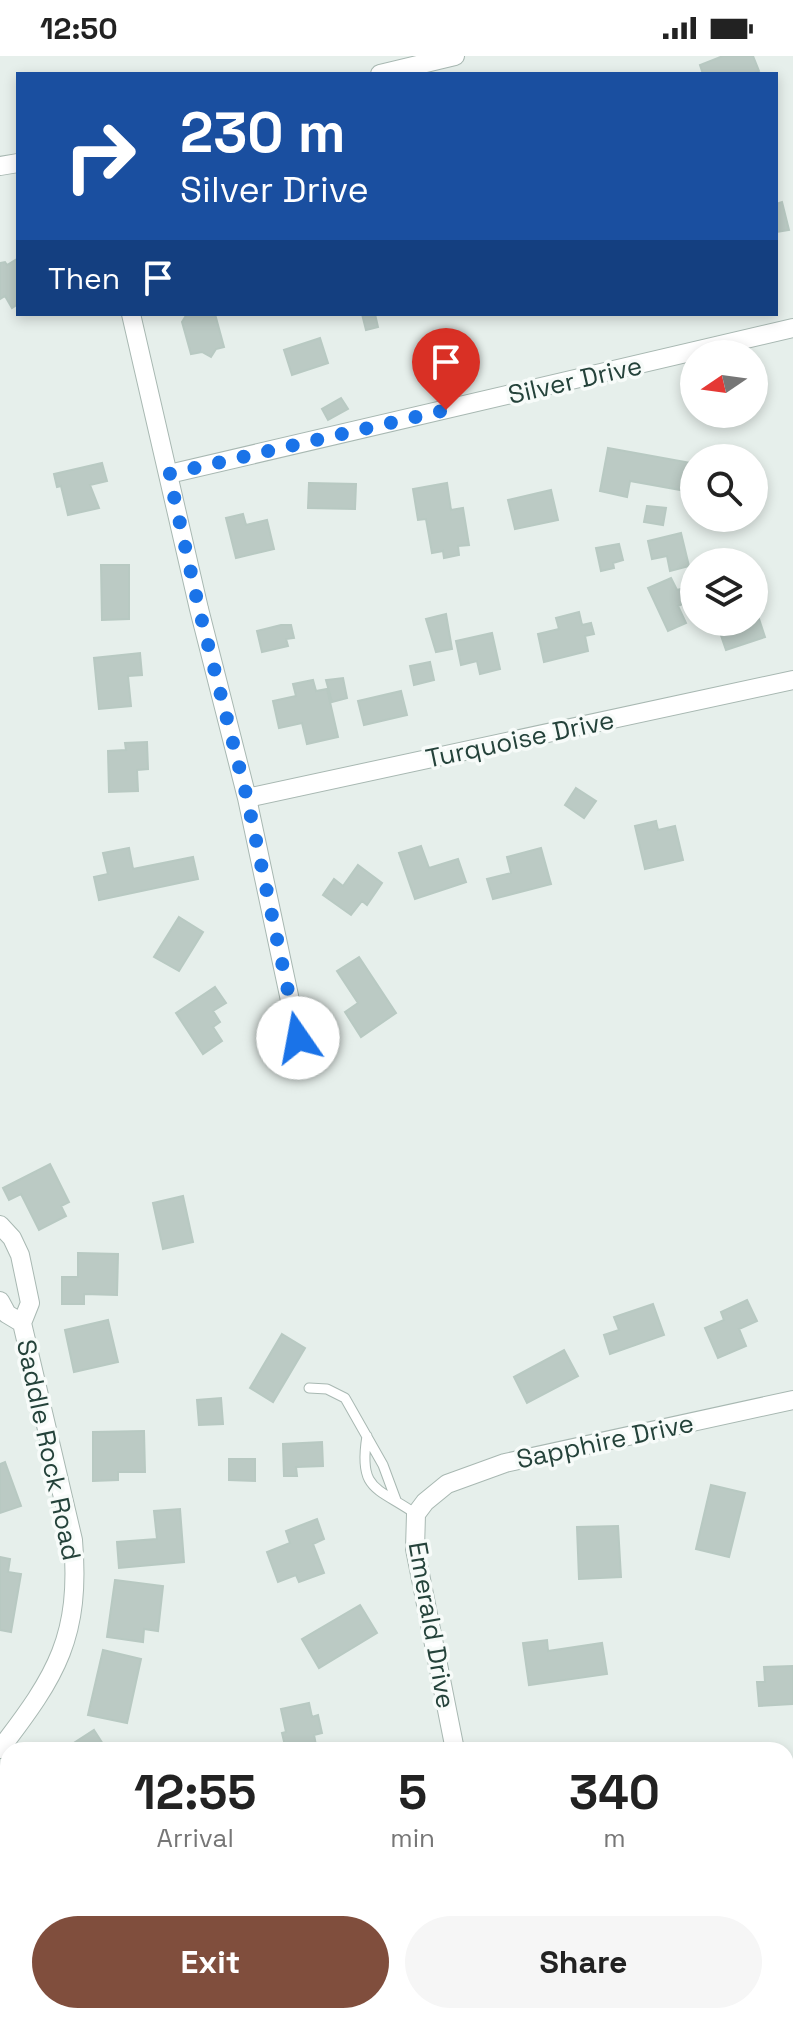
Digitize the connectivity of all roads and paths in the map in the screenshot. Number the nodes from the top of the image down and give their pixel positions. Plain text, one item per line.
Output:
1 (455, 56) edge
2 (388, 72) edge
3 (131, 316) edge
4 (793, 328) edge
5 (169, 474) junction
6 (793, 680) edge
7 (247, 798) junction
8 (298, 1038) dead end
9 (0, 1225) edge
10 (0, 1301) edge
11 (22, 1323) junction
12 (309, 1388) dead end
13 (793, 1400) edge
14 (367, 1436) junction
15 (396, 1500) junction
16 (421, 1508) junction
17 (5, 1742) edge
18 (453, 1742) edge

1 - 2 street
3 - 5 street
4 - 5 street, Silver Drive
5 - 7 street
6 - 7 street, Turquoise Drive
7 - 8 street
9 - 11 street, Saddle Rock Road
10 - 11 street, Saddle Rock Road
11 - 17 street, Saddle Rock Road
12 - 14 lane
13 - 16 street, Sapphire Drive
14 - 15 lane
14 - 15 lane
15 - 16 lane
16 - 18 street, Emerald Drive

